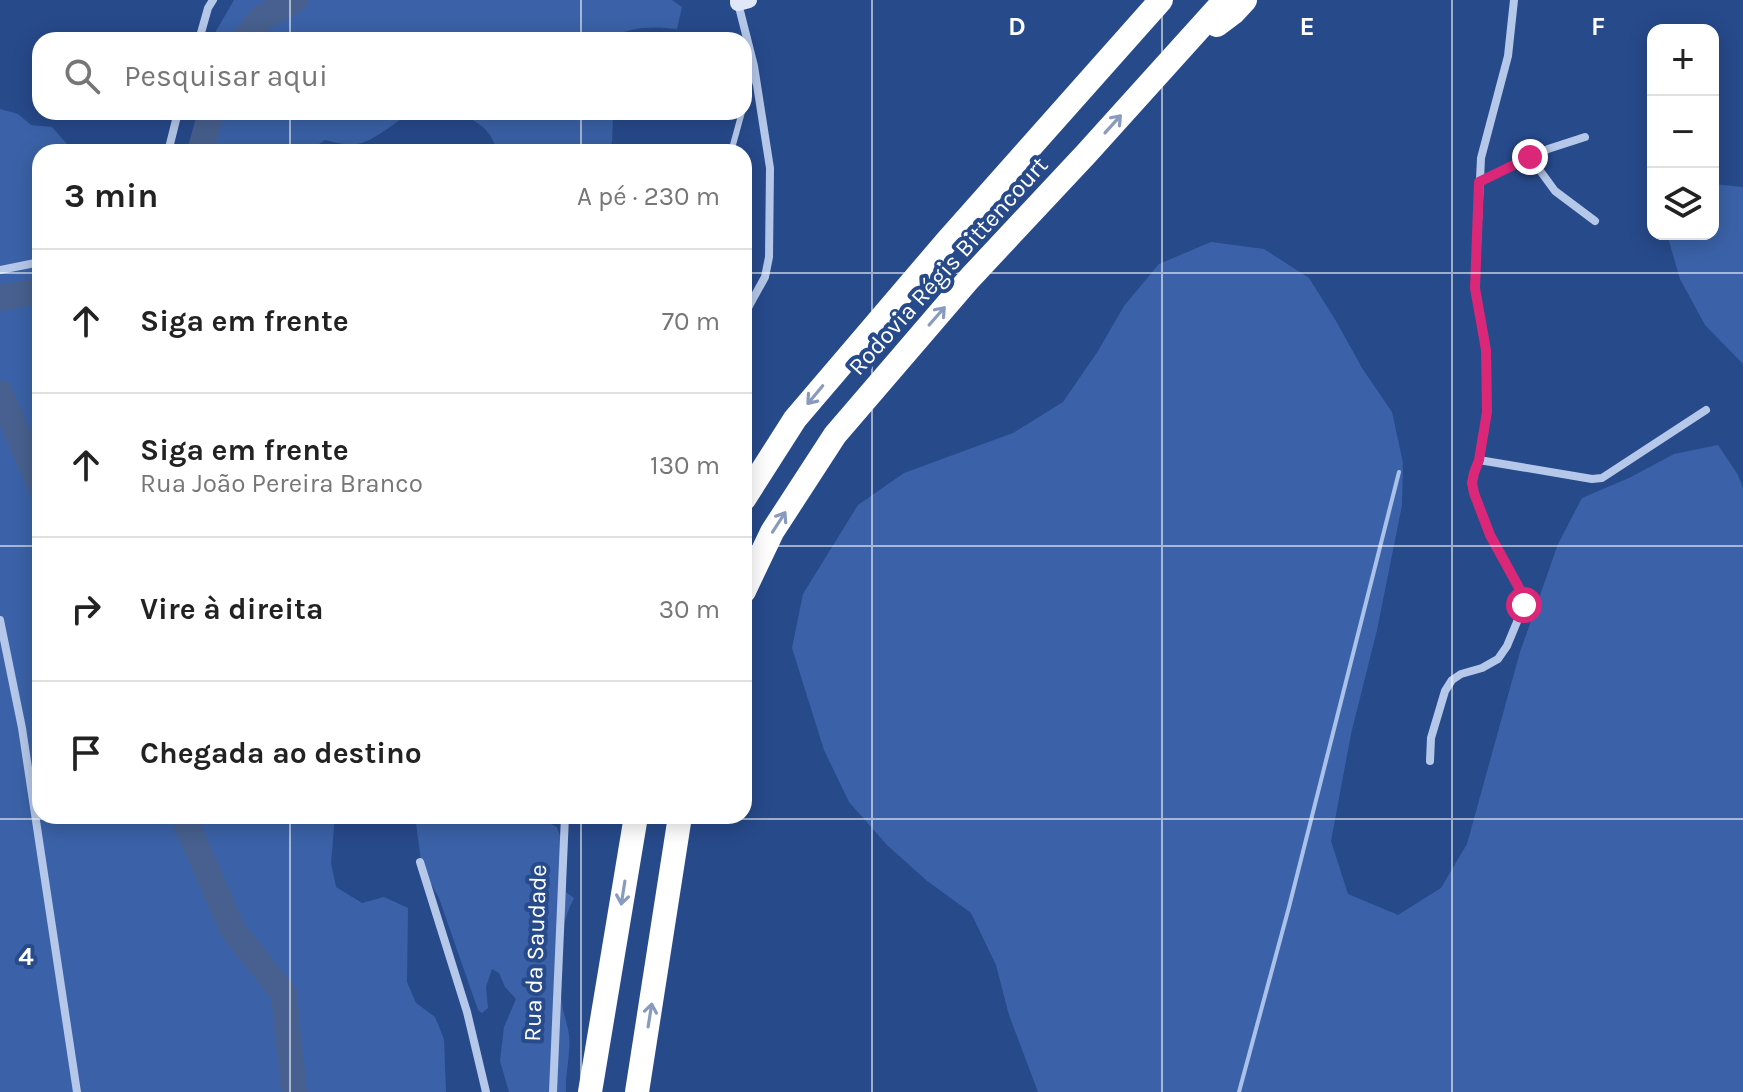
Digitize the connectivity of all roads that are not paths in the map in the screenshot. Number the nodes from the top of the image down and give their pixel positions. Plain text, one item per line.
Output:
1 (213, 0) edge
2 (1161, 0) edge
3 (1225, 0) edge
4 (1245, 0) edge
5 (1514, 0) edge
6 (742, 1) edge
7 (201, 32) edge
8 (748, 32) edge
9 (752, 55) edge
10 (1171, 60) junction
11 (754, 66) junction
12 (752, 74) edge
13 (176, 120) edge
14 (740, 120) edge
15 (1585, 137) dead end
16 (170, 144) edge
17 (733, 144) edge
18 (1530, 157) junction
19 (1479, 182) junction
20 (1595, 221) dead end
21 (32, 264) edge
22 (0, 270) edge
23 (752, 301) edge
24 (1706, 410) dead end
25 (1479, 460) junction
26 (752, 486) edge
27 (752, 574) edge
28 (0, 620) edge
29 (1430, 761) dead end
30 (32, 794) edge
31 (37, 824) edge
32 (565, 824) edge
33 (635, 824) edge
34 (679, 824) edge
35 (420, 862) dead end
36 (77, 1092) edge
37 (486, 1092) edge
38 (553, 1092) edge
39 (590, 1092) edge
40 (637, 1092) edge

1 - 7 street
2 -> 26 highway, Rodovia Régis Bittencourt
3 - 10 highway, Rodovia Régis Bittencourt
4 - 10 highway
5 - 19 street
6 - 8 street
9 - 11 street
27 -> 10 highway, Rodovia Régis Bittencourt
11 - 12 lane
11 - 23 street
13 - 16 street
14 - 17 lane
15 - 18 street
18 - 19 street
18 - 20 street
19 - 25 street
21 - 22 street
24 - 25 street
25 - 29 street
28 - 30 street
31 - 36 street
32 - 38 street, Rua da Saudade
33 -> 39 highway
40 -> 34 highway
35 - 37 street

